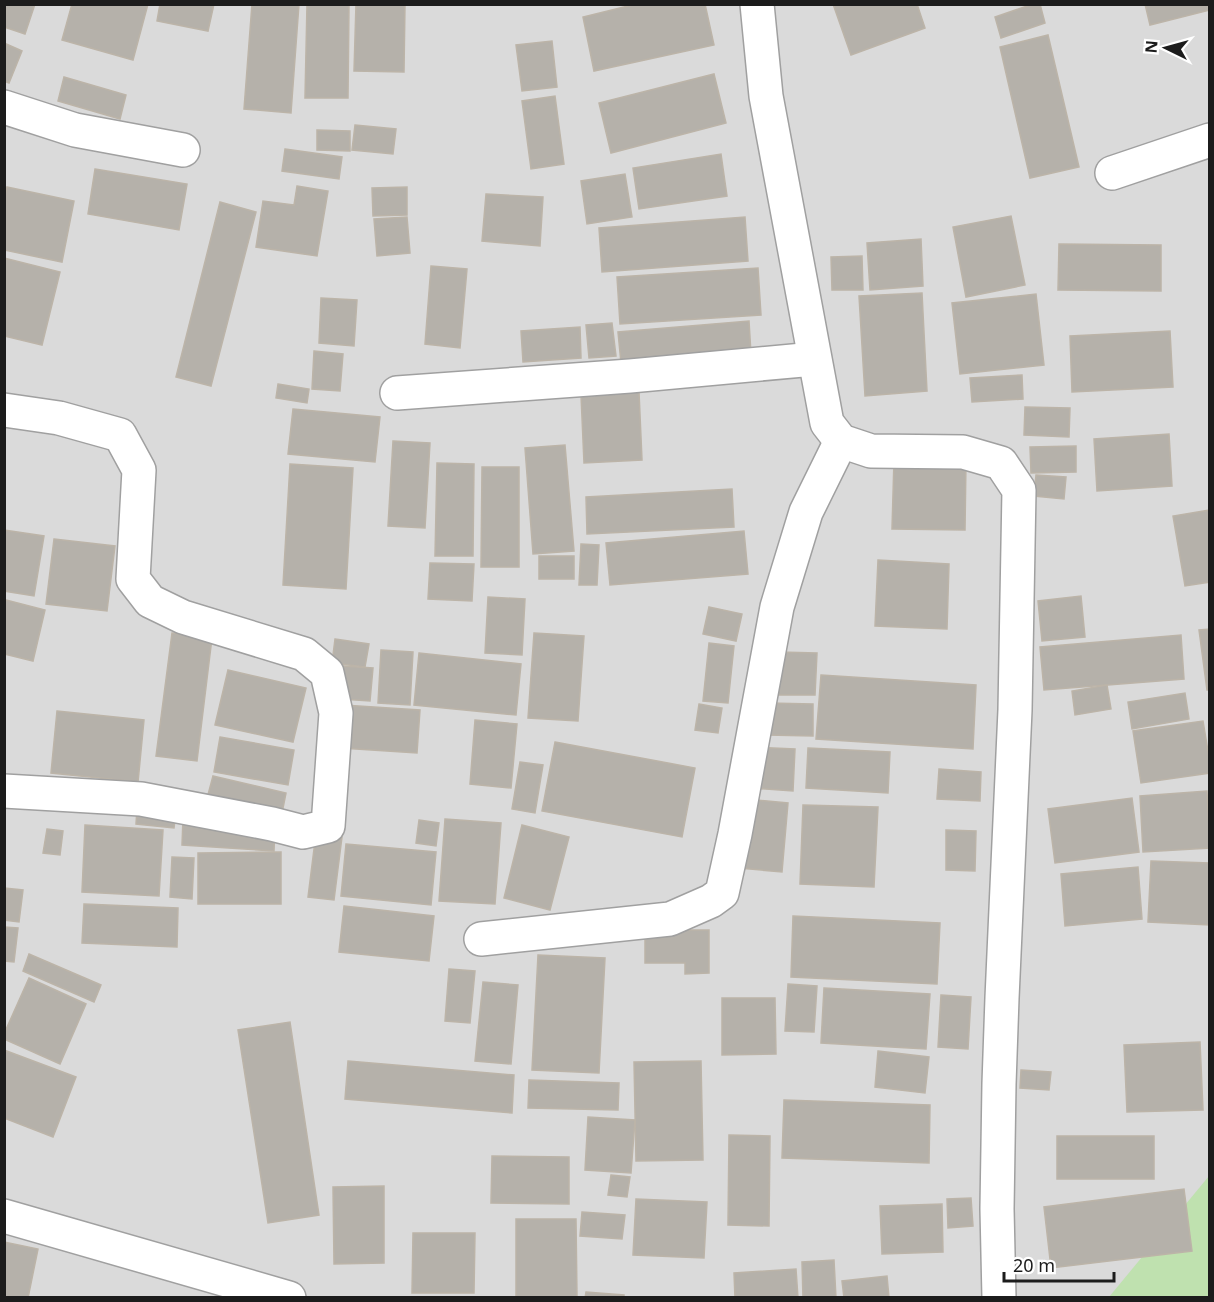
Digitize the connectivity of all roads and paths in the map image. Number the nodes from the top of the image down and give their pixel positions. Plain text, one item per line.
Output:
1 (757, 4) edge
2 (4, 107) edge
3 (1209, 140) edge
4 (183, 150) dead end
5 (1112, 173) dead end
6 (814, 358) junction
7 (397, 393) dead end
8 (4, 410) edge
9 (841, 441) junction
10 (4, 791) edge
11 (481, 939) dead end
12 (4, 1216) edge
13 (290, 1298) edge
14 (999, 1298) edge

1 - 6 street
2 - 4 street
3 - 5 street
6 - 7 street
6 - 9 street
8 - 10 street
9 - 11 street
9 - 14 street
12 - 13 street

